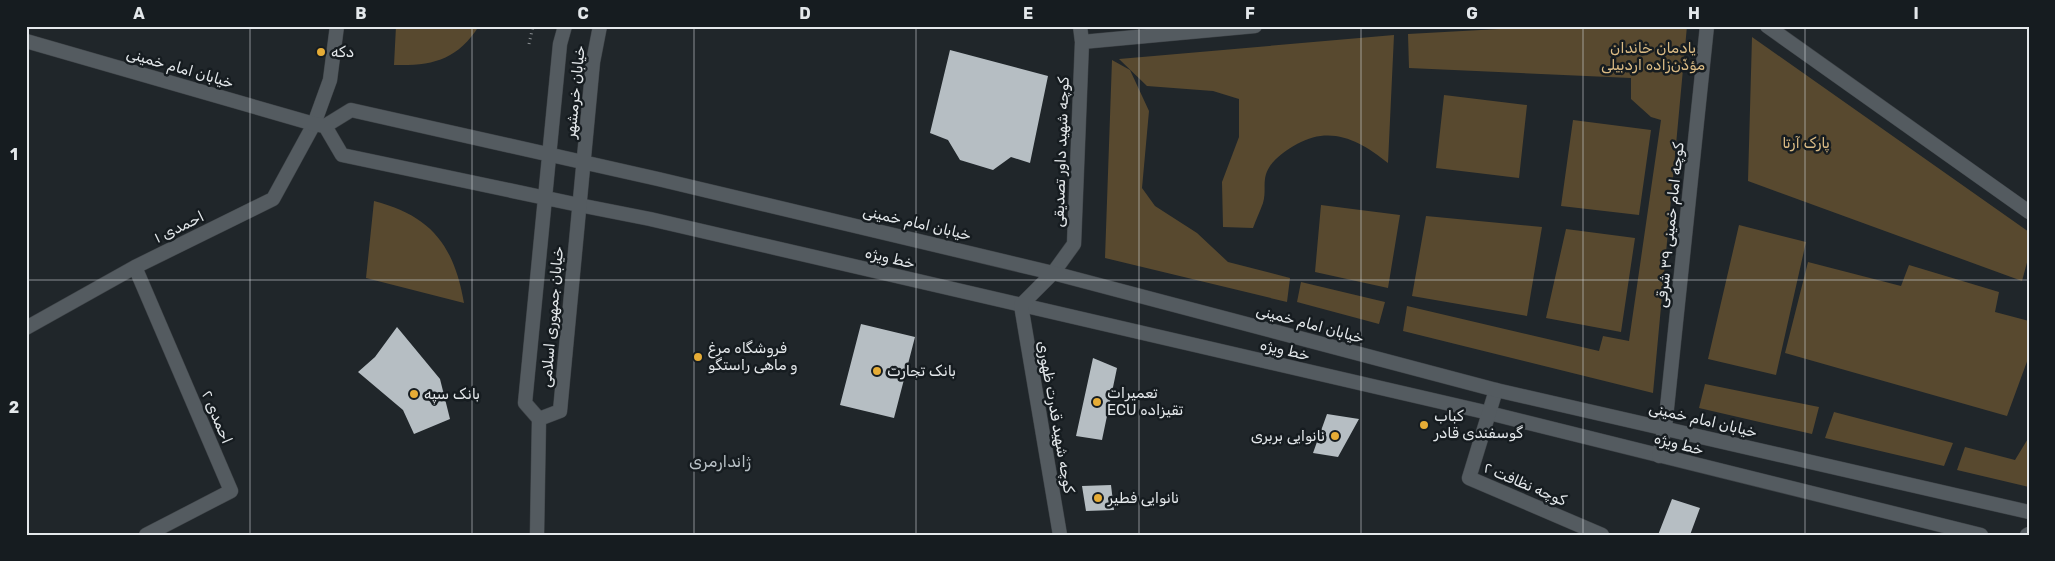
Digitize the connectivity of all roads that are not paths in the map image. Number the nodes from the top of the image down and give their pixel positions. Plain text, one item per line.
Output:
1 (336, 26) edge
2 (564, 26) edge
3 (600, 26) edge
4 (1080, 26) edge
5 (1255, 26) edge
6 (1707, 26) edge
7 (1768, 26) edge
8 (26, 41) edge
9 (1082, 42) junction
10 (319, 125) junction
11 (550, 154) junction
12 (584, 162) junction
13 (545, 198) junction
14 (579, 205) junction
15 (2029, 212) edge
16 (135, 267) junction
17 (1053, 272) junction
18 (1021, 305) junction
19 (26, 328) edge
20 (1496, 390) junction
21 (1489, 414) junction
22 (539, 419) junction
23 (1665, 427) junction
24 (1659, 456) junction
25 (2029, 512) edge
26 (146, 535) edge
27 (537, 535) edge
28 (1060, 535) edge
29 (1602, 535) edge
30 (1981, 535) edge

1 - 10 main road, احمدی ۱
2 - 11 main road, خیابان خرمشهر
3 - 12 main road, خیابان خرمشهر
4 - 9 main road, کوچه شهید داور تصدیقی
5 - 9 main road
6 - 23 main road, کوچه امام خمینی ۳۹ شرقی
7 - 15 main road
8 - 10 main road, خیابان امام خمینی
9 - 17 main road, کوچه شهید داور تصدیقی
10 - 11 main road
10 - 13 main road
10 - 16 main road, احمدی ۱
11 - 12 main road, خیابان امام خمینی
11 - 13 main road, خیابان خرمشهر
12 - 14 main road, خیابان خرمشهر
12 - 17 main road, خیابان امام خمینی
13 - 14 main road, خط ویژه
13 - 22 main road, خیابان جمهوری اسلامی
14 - 18 main road, خط ویژه
14 - 22 main road, خیابان جمهوری اسلامی
16 - 19 main road, احمدی ۱
16 - 26 main road, احمدی ۲
17 - 18 main road, کوچه شهید داور تصدیقی
17 - 20 main road, خیابان امام خمینی
18 - 21 main road, خط ویژه
18 - 28 main road, کوچه شهید قدرت ظهوری
20 - 21 main road
20 - 23 main road, خیابان امام خمینی
21 - 24 main road, خط ویژه
21 - 29 main road, کوچه نظافت ۲
22 - 27 main road
23 - 24 main road, کوچه امام خمینی ۳۹ شرقی
23 - 25 main road, خیابان امام خمینی
24 - 30 main road, خط ویژه

